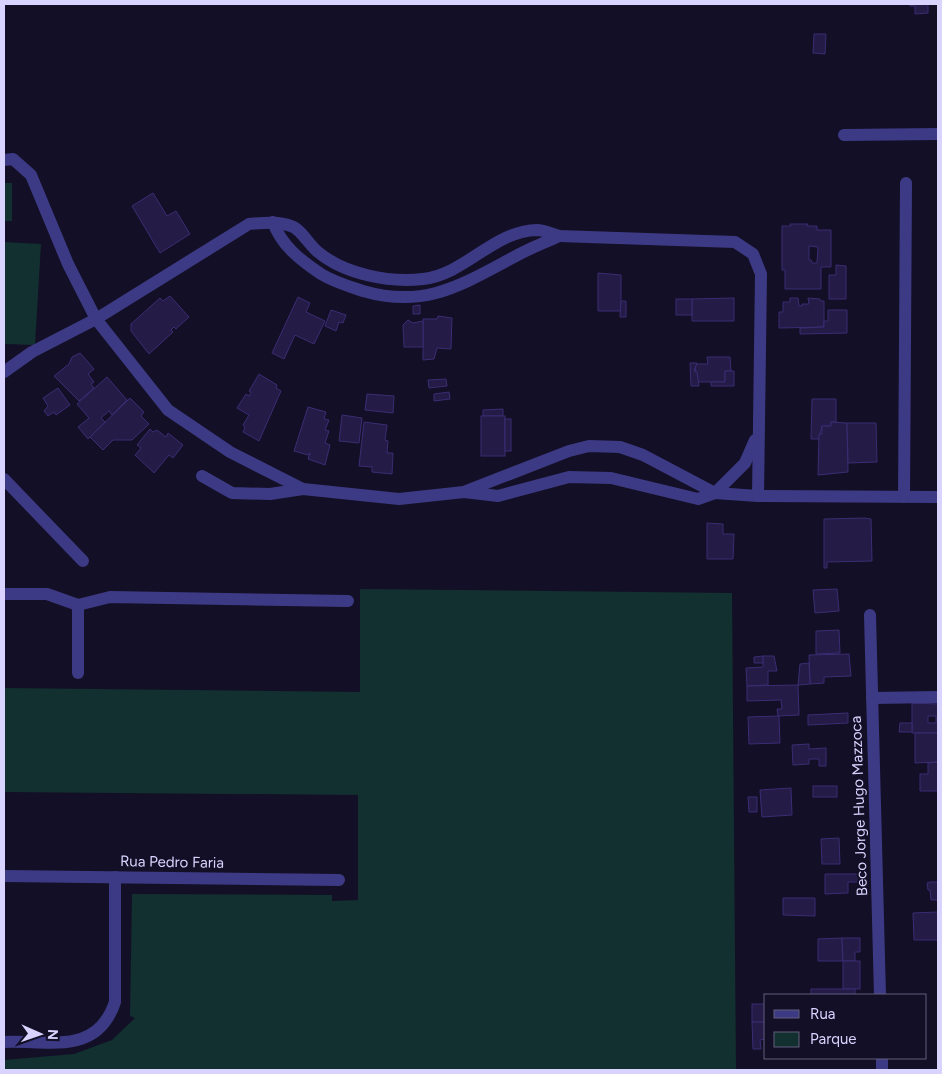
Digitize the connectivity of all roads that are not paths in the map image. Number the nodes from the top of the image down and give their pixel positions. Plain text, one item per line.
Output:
1 (938, 134) edge
2 (844, 135) dead end
3 (4, 160) edge
4 (906, 183) dead end
5 (273, 222) junction
6 (559, 236) junction
7 (96, 319) junction
8 (4, 372) edge
9 (758, 435) junction
10 (202, 476) dead end
11 (4, 479) edge
12 (303, 489) junction
13 (464, 492) junction
14 (715, 493) junction
15 (758, 496) junction
16 (904, 497) junction
17 (938, 497) edge
18 (83, 561) dead end
19 (4, 594) edge
20 (348, 601) dead end
21 (78, 605) junction
22 (870, 615) dead end
23 (78, 673) dead end
24 (938, 697) edge
25 (872, 698) junction
26 (4, 876) edge
27 (115, 877) junction
28 (339, 880) dead end
29 (880, 994) edge
30 (4, 1042) edge

1 - 2 street
3 - 7 street
4 - 16 street
5 - 6 street
5 - 6 street
5 - 7 street
6 - 9 street
7 - 8 street
7 - 12 street
9 - 14 street
9 - 15 street
10 - 12 street
11 - 18 street
12 - 13 street
13 - 14 street
13 - 14 street
14 - 15 street
15 - 16 street
16 - 17 street
19 - 21 street
20 - 21 street
21 - 23 street
22 - 25 street, Beco Jorge Hugo Mazzoca
24 - 25 street
25 - 29 street, Beco Jorge Hugo Mazzoca
26 - 27 street, Rua Pedro Faria
27 - 28 street, Rua Pedro Faria
27 - 30 street

